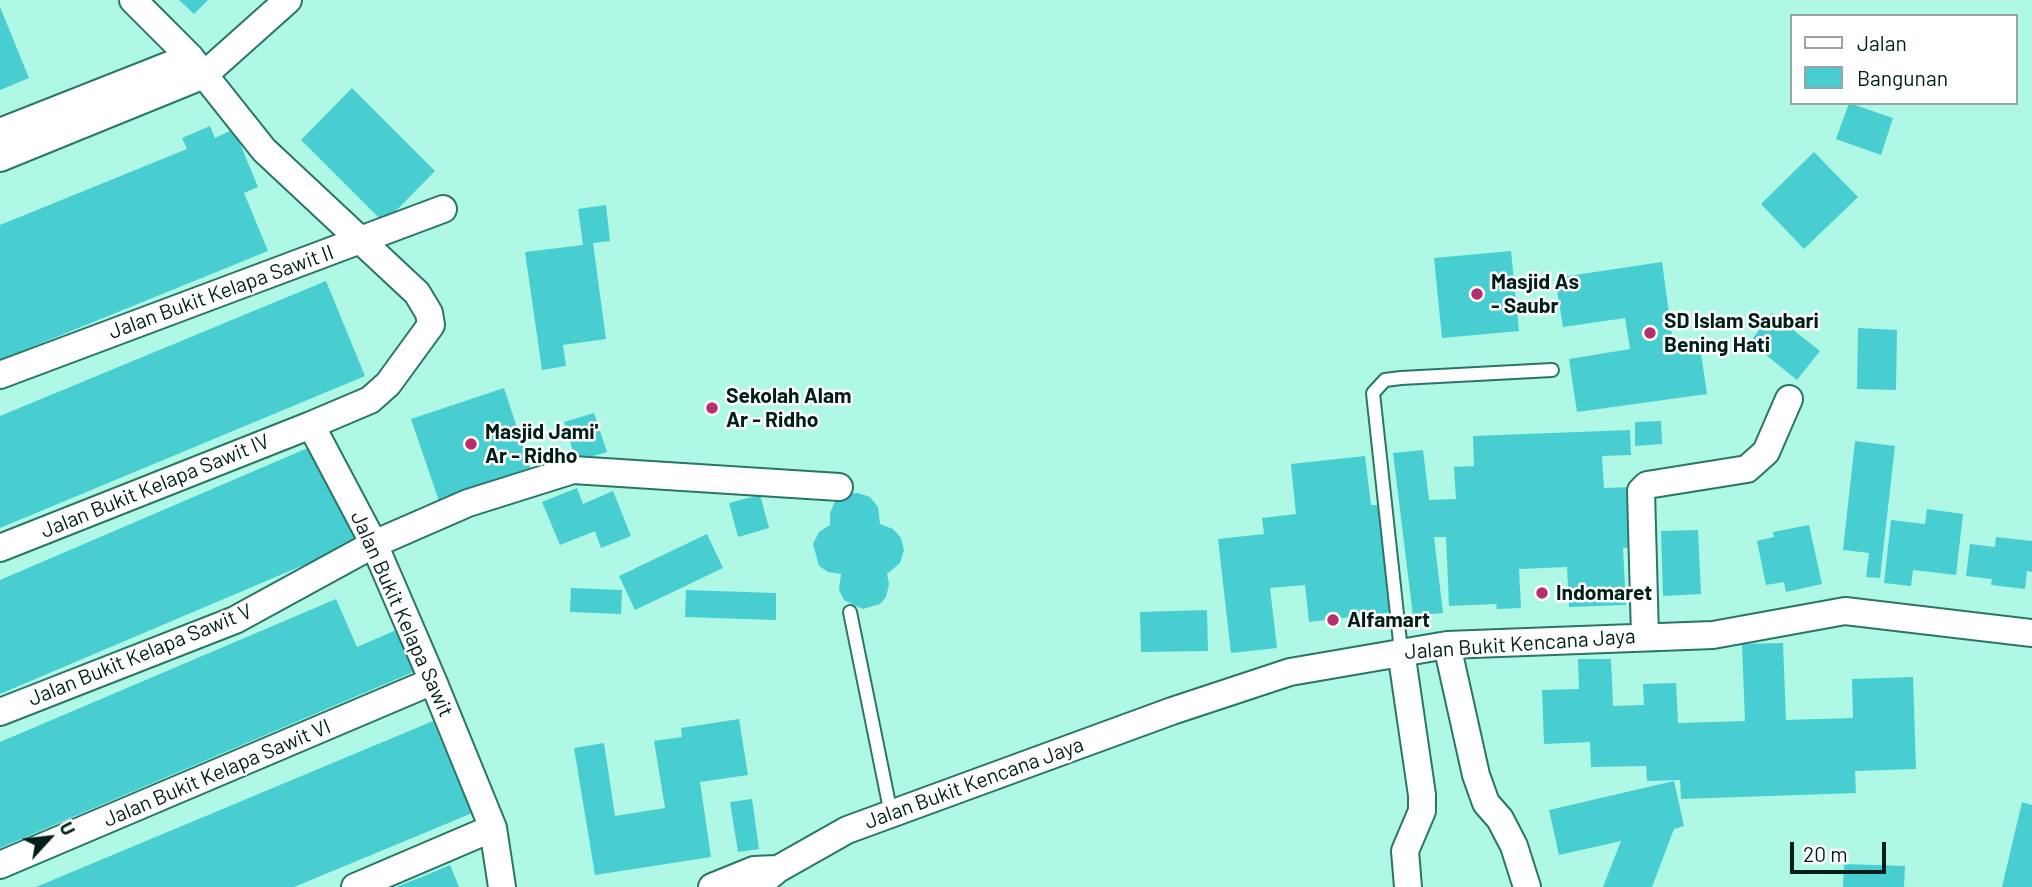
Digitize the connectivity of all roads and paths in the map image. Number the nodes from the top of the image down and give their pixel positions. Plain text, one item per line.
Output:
1 (133, 0) edge
2 (288, 0) edge
3 (197, 66) junction
4 (0, 132) edge
5 (0, 158) edge
6 (443, 209) dead end
7 (361, 240) junction
8 (1552, 370) dead end
9 (0, 375) edge
10 (1789, 399) dead end
11 (311, 425) junction
12 (839, 487) dead end
13 (374, 544) junction
14 (0, 548) edge
15 (850, 612) dead end
16 (2032, 633) edge
17 (1645, 636) junction
18 (1447, 645) junction
19 (1401, 651) junction
20 (433, 681) junction
21 (0, 712) edge
22 (891, 814) junction
23 (493, 828) junction
24 (0, 865) edge
25 (778, 869) junction
26 (355, 887) edge
27 (502, 887) edge
28 (712, 887) edge
29 (756, 887) edge
30 (1408, 887) edge
31 (1527, 887) edge

1 - 3 street
2 - 3 street
3 - 4 street
3 - 5 street
3 - 7 street
6 - 7 street, Jalan Bukit Kelapa Sawit II
7 - 9 street, Jalan Bukit Kelapa Sawit II
7 - 11 street
8 - 19 lane
10 - 17 street
11 - 13 street, Jalan Bukit Kelapa Sawit
11 - 14 street, Jalan Bukit Kelapa Sawit IV
12 - 13 street, Jalan Bukit Kelapa Sawit V
13 - 20 street, Jalan Bukit Kelapa Sawit
13 - 21 street, Jalan Bukit Kelapa Sawit V
15 - 22 lane
16 - 17 street, Jalan Bukit Kencana Jaya
17 - 18 street, Jalan Bukit Kencana Jaya
18 - 19 street, Jalan Bukit Kencana Jaya
18 - 31 street
19 - 22 street, Jalan Bukit Kencana Jaya
19 - 30 street
20 - 23 street, Jalan Bukit Kelapa Sawit
20 - 24 street, Jalan Bukit Kelapa Sawit VI
22 - 25 street, Jalan Bukit Kencana Jaya
23 - 26 street
23 - 27 street, Jalan Bukit Kelapa Sawit
25 - 28 street
25 - 29 street, Jalan Bukit Kencana Jaya

